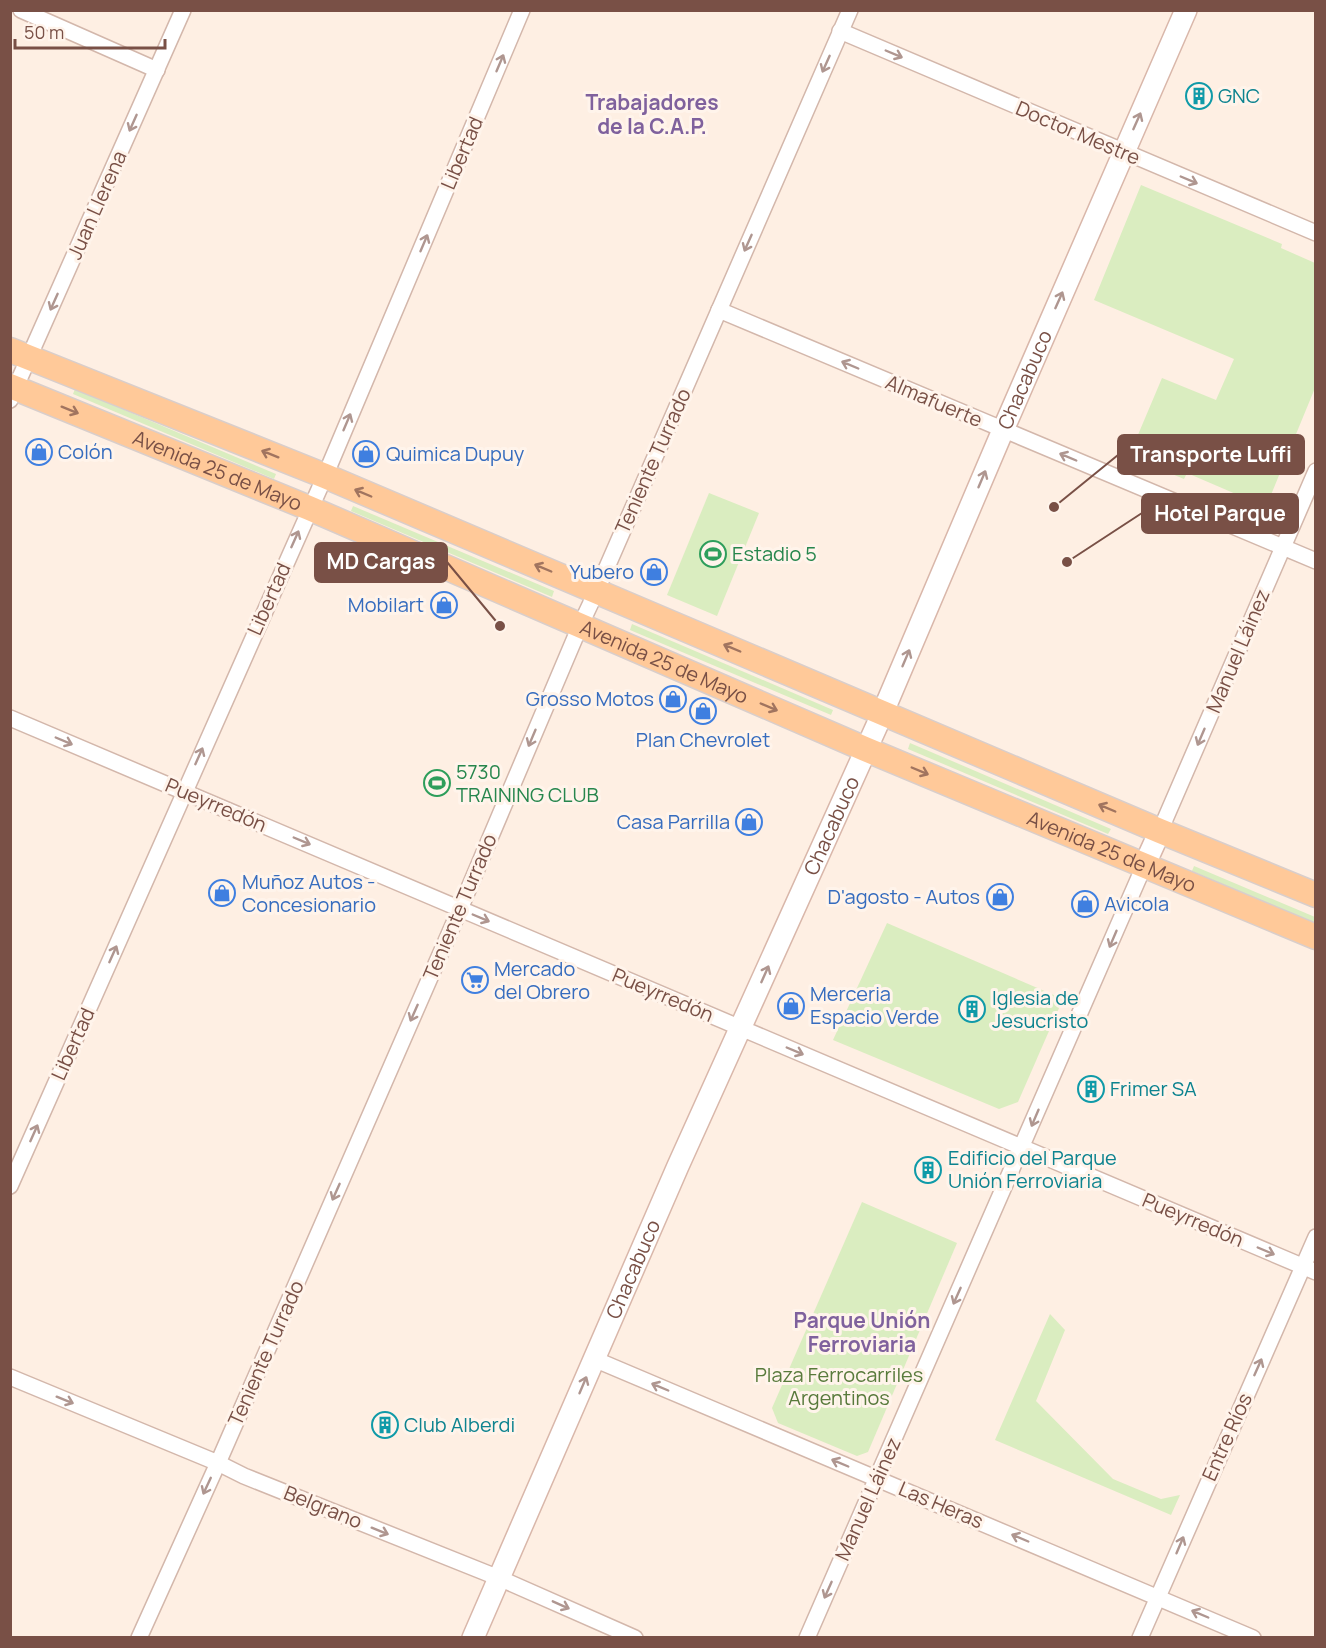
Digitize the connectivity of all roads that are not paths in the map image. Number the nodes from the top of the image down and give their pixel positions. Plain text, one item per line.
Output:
1 (21, 10) edge
2 (183, 10) edge
3 (522, 10) edge
4 (849, 10) edge
5 (1186, 10) edge
6 (840, 31) junction
7 (157, 70) junction
8 (1124, 153) junction
9 (1316, 233) edge
10 (719, 310) junction
11 (20, 354) edge
12 (12, 391) edge
13 (1003, 430) junction
14 (1316, 471) edge
15 (324, 476) junction
16 (309, 508) junction
17 (1283, 547) junction
18 (1316, 561) edge
19 (597, 590) junction
20 (580, 626) junction
21 (883, 712) junction
22 (10, 718) edge
23 (865, 749) junction
24 (183, 792) junction
25 (1160, 831) junction
26 (1144, 866) junction
27 (1316, 895) edge
28 (460, 909) junction
29 (1316, 937) edge
30 (741, 1028) junction
31 (1022, 1148) junction
32 (10, 1186) edge
33 (1316, 1237) edge
34 (1309, 1270) edge
35 (594, 1359) junction
36 (10, 1377) edge
37 (218, 1463) junction
38 (877, 1478) junction
39 (499, 1578) junction
40 (1158, 1596) junction
41 (139, 1638) edge
42 (473, 1638) edge
43 (635, 1638) edge
44 (807, 1638) edge
45 (1140, 1638) edge
46 (1253, 1638) edge

1 - 7 street
2 - 7 street, Juan Llerena
15 -> 3 street, Libertad
4 - 6 street, Teniente Turrado
8 -> 5 street, Chacabuco
6 -> 8 street, Doctor Mestre
6 -> 10 street, Teniente Turrado
7 -> 11 street, Juan Llerena
8 -> 9 street, Doctor Mestre
13 -> 8 street, Chacabuco
13 -> 10 street, Almafuerte
10 - 19 street, Teniente Turrado
11 - 12 street, Juan Llerena
15 -> 11 main road, Avenida 25 de Mayo
12 -> 16 main road, Avenida 25 de Mayo
17 -> 13 street, Almafuerte
21 -> 13 street, Chacabuco
14 - 17 street, Manuel Láinez
15 - 16 street, Libertad
19 -> 15 main road, Avenida 25 de Mayo
16 - 20 main road, Avenida 25 de Mayo
24 -> 16 street, Libertad
17 - 18 street, Almafuerte
17 -> 25 street, Manuel Láinez
19 - 20 street, Teniente Turrado
21 -> 19 main road, Avenida 25 de Mayo
20 -> 23 main road, Avenida 25 de Mayo
20 -> 28 street, Teniente Turrado
21 - 23 street, Chacabuco
25 -> 21 main road, Avenida 25 de Mayo
22 -> 24 street, Pueyrredón
23 -> 26 main road, Avenida 25 de Mayo
30 -> 23 street, Chacabuco
24 -> 28 street, Pueyrredón
32 -> 24 street, Libertad
25 - 26 street
25 - 27 main road, Avenida 25 de Mayo
26 - 29 main road, Avenida 25 de Mayo
26 -> 31 street, Manuel Láinez
28 -> 30 street, Pueyrredón
28 -> 37 street, Teniente Turrado
30 -> 31 street, Pueyrredón
30 - 35 street, Chacabuco
31 -> 34 street, Pueyrredón
31 -> 38 street, Manuel Láinez
33 - 34 street, Entre Ríos
40 -> 34 street, Entre Ríos
38 -> 35 street, Las Heras
39 -> 35 street, Chacabuco
36 -> 37 street, Belgrano
37 -> 39 street, Belgrano
37 -> 41 street, Teniente Turrado
40 -> 38 street, Las Heras
38 -> 44 street, Manuel Láinez
39 - 42 street, Chacabuco
39 -> 43 street, Belgrano
40 - 45 street, Entre Ríos
46 -> 40 street, Las Heras

